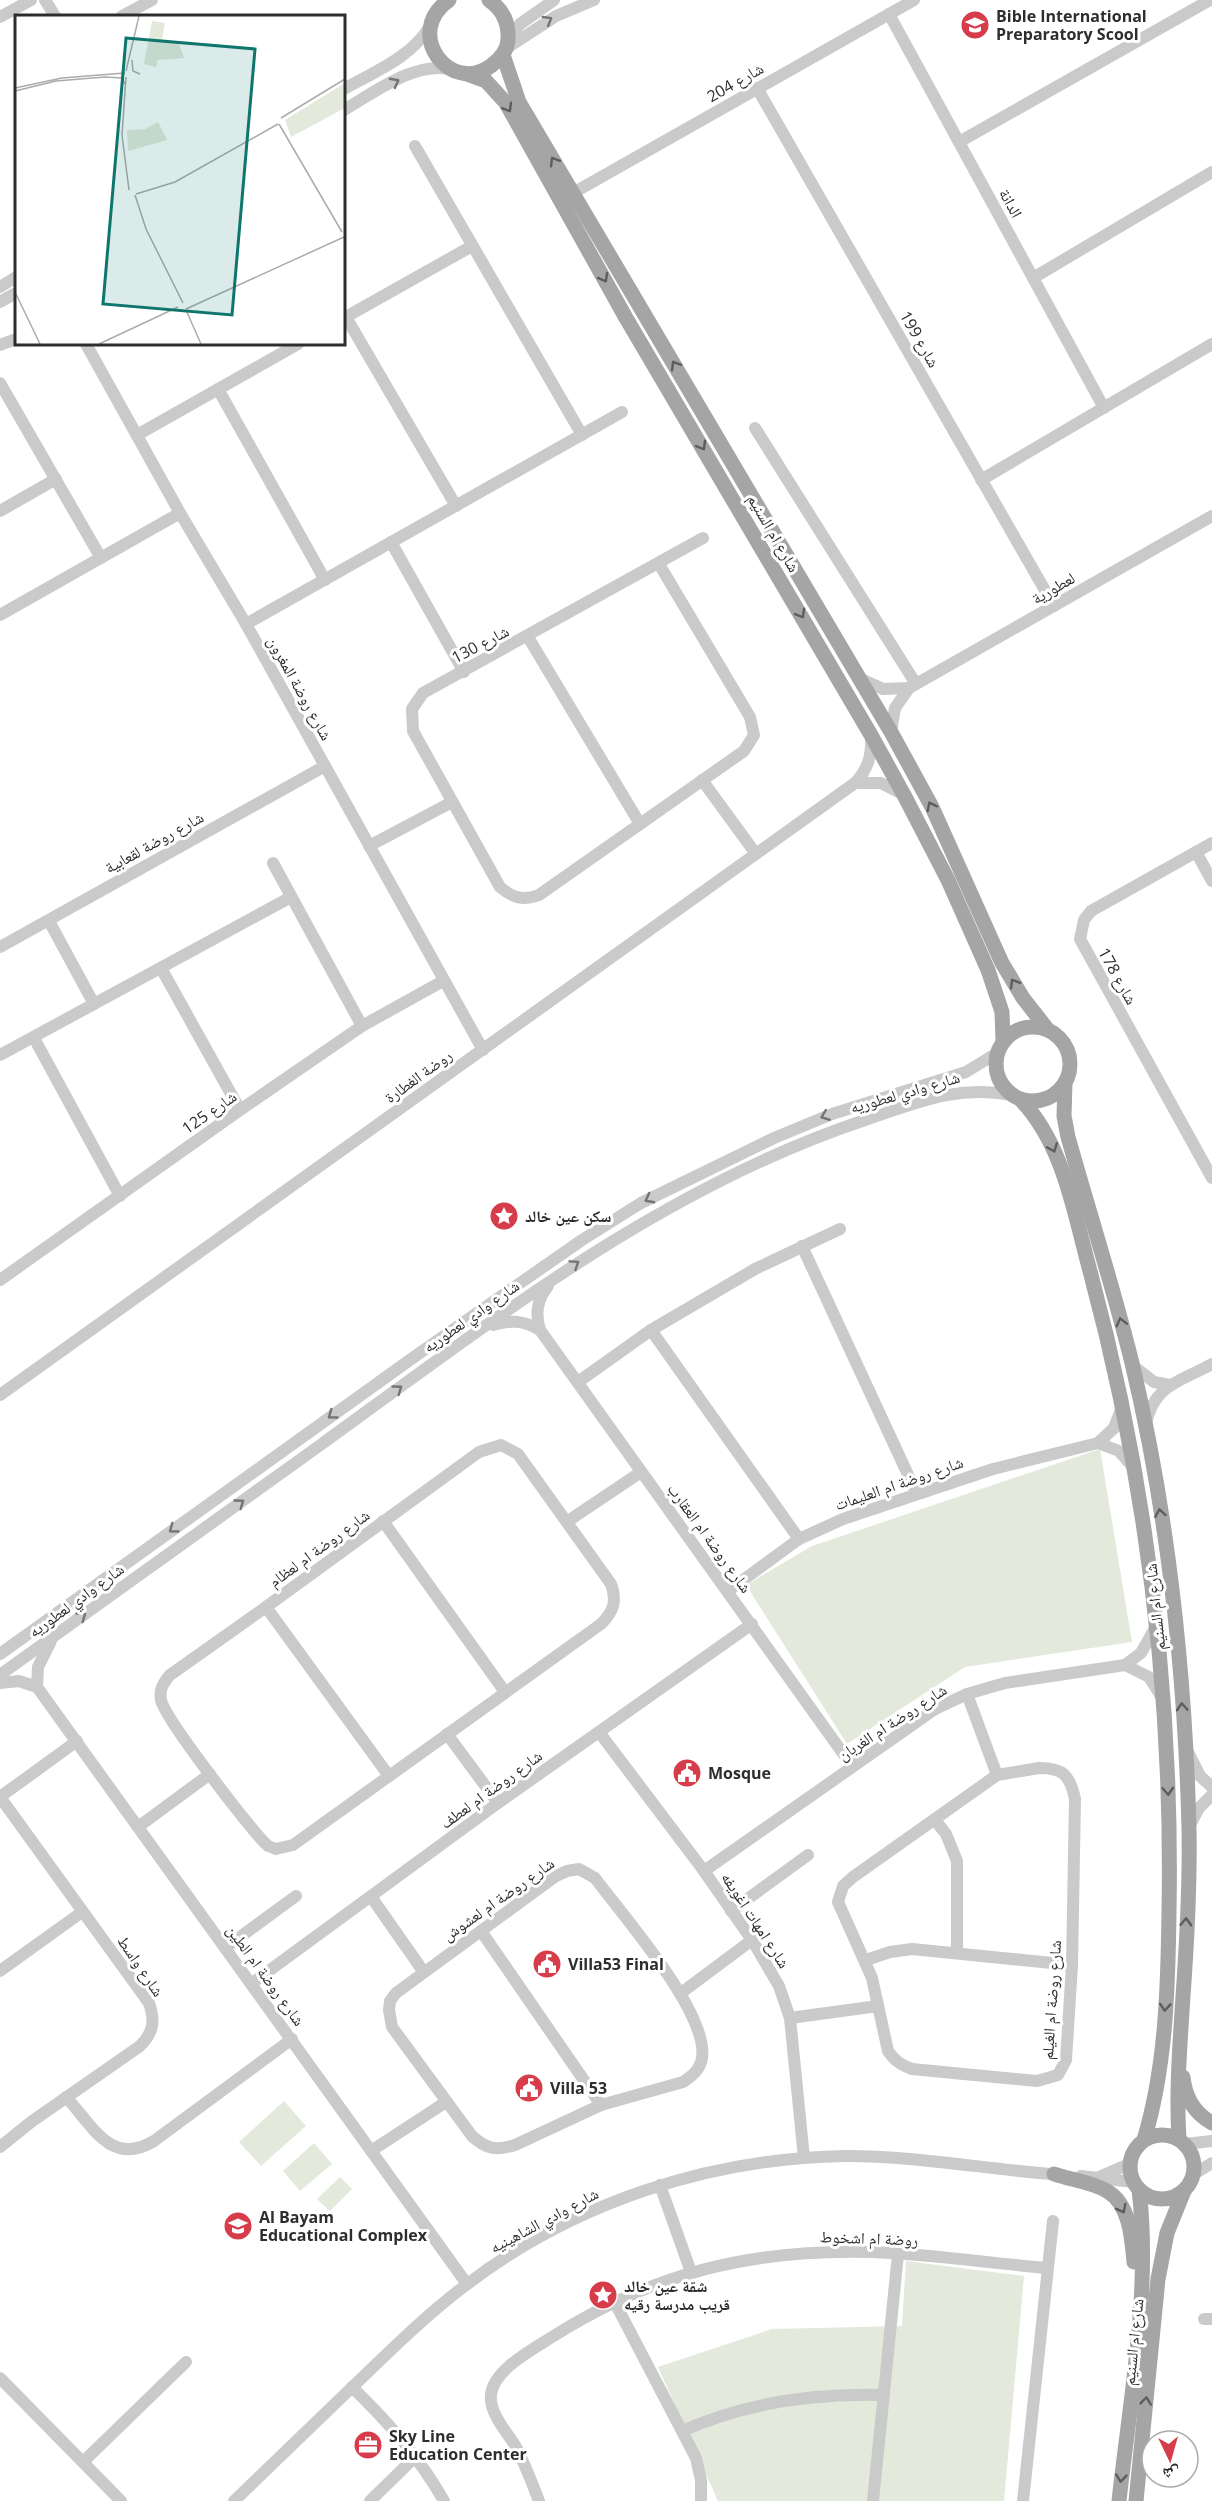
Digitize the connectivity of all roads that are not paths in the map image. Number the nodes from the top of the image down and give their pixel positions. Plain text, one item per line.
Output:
1 (31, 0) edge
2 (45, 0) edge
3 (151, 0) edge
4 (449, 0) edge
5 (489, 0) edge
6 (554, 0) edge
7 (594, 0) edge
8 (914, 0) edge
9 (1210, 0) edge
10 (434, 13) edge
11 (889, 14) junction
12 (54, 15) edge
13 (124, 15) edge
14 (0, 17) edge
15 (506, 47) junction
16 (457, 71) junction
17 (345, 88) edge
18 (758, 88) junction
19 (345, 109) edge
20 (959, 142) junction
21 (415, 146) dead end
22 (1212, 172) edge
23 (573, 193) junction
24 (472, 246) junction
25 (15, 278) edge
26 (1033, 278) junction
27 (0, 287) edge
28 (15, 294) edge
29 (0, 302) edge
30 (345, 317) edge
31 (15, 339) edge
32 (1212, 344) edge
33 (0, 345) edge
34 (87, 345) edge
35 (296, 345) edge
36 (0, 383) edge
37 (218, 389) junction
38 (1104, 408) junction
39 (622, 412) dead end
40 (755, 428) dead end
41 (137, 435) junction
42 (582, 435) junction
43 (56, 480) junction
44 (981, 480) junction
45 (456, 506) junction
46 (0, 511) edge
47 (180, 513) junction
48 (1212, 516) edge
49 (703, 538) dead end
50 (391, 542) junction
51 (101, 558) junction
52 (659, 564) junction
53 (325, 580) junction
54 (1054, 606) junction
55 (0, 615) edge
56 (246, 624) junction
57 (528, 637) junction
58 (464, 672) junction
59 (861, 679) junction
60 (913, 686) junction
61 (891, 732) junction
62 (871, 735) junction
63 (325, 765) junction
64 (702, 780) junction
65 (855, 783) junction
66 (904, 795) junction
67 (452, 802) junction
68 (640, 824) junction
69 (1212, 843) edge
70 (369, 846) junction
71 (1196, 852) junction
72 (756, 854) junction
73 (273, 863) dead end
74 (1212, 881) edge
75 (291, 897) junction
76 (49, 921) junction
77 (0, 947) edge
78 (160, 968) junction
79 (443, 981) junction
80 (94, 1004) junction
81 (362, 1026) junction
82 (1048, 1030) junction
83 (34, 1038) junction
84 (1000, 1047) junction
85 (483, 1050) junction
86 (0, 1055) edge
87 (1065, 1083) junction
88 (1016, 1098) junction
89 (240, 1110) junction
90 (1212, 1178) edge
91 (120, 1196) junction
92 (840, 1229) dead end
93 (802, 1246) junction
94 (554, 1278) junction
95 (0, 1280) edge
96 (482, 1329) junction
97 (540, 1330) junction
98 (651, 1330) junction
99 (1212, 1364) edge
100 (1132, 1365) junction
101 (578, 1382) junction
102 (1170, 1384) junction
103 (0, 1395) edge
104 (1122, 1407) junction
105 (1145, 1426) junction
106 (1098, 1443) junction
107 (1133, 1468) junction
108 (641, 1472) junction
109 (917, 1494) junction
110 (383, 1521) junction
111 (568, 1521) junction
112 (799, 1539) junction
113 (728, 1591) junction
114 (266, 1607) junction
115 (752, 1624) junction
116 (1155, 1628) junction
117 (55, 1636) junction
118 (0, 1654) edge
119 (1125, 1665) junction
120 (0, 1675) edge
121 (0, 1683) edge
122 (37, 1687) junction
123 (505, 1692) junction
124 (967, 1694) junction
125 (1162, 1698) junction
126 (599, 1732) junction
127 (447, 1734) junction
128 (77, 1741) junction
129 (1185, 1744) junction
130 (852, 1766) junction
131 (210, 1774) junction
132 (997, 1775) junction
133 (389, 1776) junction
134 (1212, 1787) edge
135 (1212, 1795) edge
136 (0, 1797) edge
137 (498, 1803) junction
138 (934, 1820) junction
139 (138, 1827) junction
140 (1189, 1828) junction
141 (808, 1855) dead end
142 (704, 1871) junction
143 (296, 1896) dead end
144 (372, 1898) junction
145 (731, 1911) junction
146 (82, 1912) junction
147 (481, 1931) junction
148 (752, 1940) junction
149 (225, 1948) junction
150 (957, 1953) junction
151 (866, 1960) junction
152 (1072, 1965) junction
153 (0, 1971) edge
154 (423, 1971) junction
155 (251, 1984) junction
156 (681, 1993) junction
157 (878, 2006) junction
158 (790, 2018) junction
159 (292, 2039) junction
160 (1180, 2049) junction
161 (66, 2097) junction
162 (446, 2102) junction
163 (602, 2105) junction
164 (1212, 2123) edge
165 (1144, 2140) junction
166 (1212, 2140) edge
167 (1182, 2141) junction
168 (0, 2147) edge
169 (371, 2151) junction
170 (804, 2158) junction
171 (1129, 2163) junction
172 (1212, 2163) edge
173 (1054, 2174) junction
174 (1194, 2174) junction
175 (1098, 2178) junction
176 (660, 2185) junction
177 (1136, 2186) junction
178 (1184, 2191) junction
179 (1053, 2221) dead end
180 (898, 2254) junction
181 (1047, 2268) junction
182 (691, 2271) junction
183 (467, 2284) junction
184 (614, 2301) junction
185 (1138, 2325) junction
186 (186, 2362) dead end
187 (0, 2378) edge
188 (352, 2387) junction
189 (883, 2396) junction
190 (682, 2431) junction
191 (416, 2456) junction
192 (83, 2462) junction
193 (121, 2501) edge
194 (234, 2501) edge
195 (370, 2501) edge
196 (444, 2501) edge
197 (539, 2501) edge
198 (701, 2501) edge
199 (873, 2501) edge
200 (1023, 2501) edge
201 (1119, 2501) edge
202 (1136, 2501) edge

1 - 14 street
2 - 12 street
3 - 13 street
4 - 10 main road
5 - 15 main road, شارع ام السنيم
6 - 15 street
15 -> 7 street
8 - 11 street, شارع 204
9 - 20 street
10 - 16 main road
10 - 17 street
11 - 18 street, شارع 204
11 - 20 street, الدانة
15 - 16 main road
23 -> 15 main road, شارع ام السنيم
19 -> 16 street
16 -> 62 main road, شارع ام السنيم
18 - 23 street, شارع 204
18 - 44 street, شارع 199
20 - 26 street, الدانة
21 - 24 street
22 - 26 street
59 -> 23 main road, شارع ام السنيم
24 - 30 street
24 - 42 street
25 - 27 street
26 - 38 street, الدانة
28 - 29 street
30 - 45 street
31 - 33 street
32 - 38 street
34 - 41 street, شارع روضة المغرون
35 - 37 street
36 - 43 street
37 - 41 street
37 - 53 street
38 - 44 street
39 - 42 street
40 - 60 street
41 - 47 street, شارع روضة المغرون
42 - 45 street
43 - 46 street
43 - 51 street
44 - 54 street, شارع 199
45 - 50 street
47 - 51 street
47 - 56 street, شارع روضة المغرون
48 - 54 street, لعطورية
49 - 52 street, شارع 130
50 - 53 street
50 - 58 street
51 - 55 street
52 - 57 street, شارع 130
52 - 64 street, شارع 130
53 - 56 street
54 - 60 street, لعطورية
56 - 63 street, شارع روضة المغرون
57 - 58 street, شارع 130
57 - 68 street
58 - 67 street, شارع 130
59 - 60 street
59 - 61 main road, شارع ام السنيم
60 - 61 street
82 -> 61 main road, شارع ام السنيم
62 - 65 street, روضة الغطارة
62 - 66 main road, شارع ام السنيم
63 - 70 street, شارع روضة المغرون
63 - 76 street, شارع روضة لقعابية
64 - 68 street, شارع 130
64 - 72 street
65 - 66 street
65 - 72 street, روضة الغطارة
66 - 84 main road, شارع ام السنيم
67 - 68 street, شارع 130
67 - 70 street
69 - 71 street, شارع 178
70 - 79 street, شارع روضة المغرون
71 - 74 street
71 - 90 street, شارع 178
72 - 85 street, روضة الغطارة
73 - 75 street
75 - 78 street
75 - 81 street
76 - 77 street, شارع روضة لقعابية
76 - 80 street
78 - 80 street
78 - 89 street
79 - 81 street, شارع 125
79 - 85 street, شارع روضة المغرون
80 - 83 street
81 - 89 street, شارع 125
82 - 84 main road
82 - 87 main road
83 - 86 street
83 - 91 street
84 - 88 main road
84 -> 118 street, شارع وادي لعطوريه
85 - 103 street, روضة الغطارة
87 - 88 main road
100 -> 87 main road, شارع ام السنيم
94 -> 88 street, شارع وادي لعطوريه
88 -> 104 main road, شارع ام السنيم
89 - 91 street, شارع 125
91 - 95 street, شارع 125
92 - 93 street
93 - 98 street
93 - 109 street
94 - 96 street, شارع وادي لعطوريه
94 - 97 street
96 - 97 street
117 -> 96 street, شارع وادي لعطوريه
97 - 101 street, شارع روضة ام العقارب
98 - 101 street
98 - 112 street
99 - 102 street
100 - 102 street
100 - 105 main road, شارع ام السنيم
101 - 108 street, شارع روضة ام العقارب
102 - 105 street
104 - 106 street
104 - 107 main road, شارع ام السنيم
129 -> 105 main road, شارع ام السنيم
106 - 107 street
106 - 109 street, شارع روضة ام العليمات
107 - 116 main road, شارع ام السنيم
108 - 111 street
108 - 113 street, شارع روضة ام العقارب
109 - 112 street, شارع روضة ام العليمات
110 - 111 street, شارع روضة ام لعظام
110 - 114 street, شارع روضة ام لعظام
110 - 123 street
111 - 123 street, شارع روضة ام لعظام
112 - 113 street, شارع روضة ام العليمات
113 - 115 street, شارع روضة ام العقارب
114 - 131 street, شارع روضة ام لعظام
114 - 133 street
115 - 126 street, شارع روضة ام لعطف
115 - 130 street, شارع روضة ام العقارب
116 - 119 street
116 - 125 main road, شارع ام السنيم
117 - 120 street, شارع وادي لعطوريه
117 - 122 street
119 - 124 street, شارع روضة ام الغربان
119 - 125 street
121 - 122 street
122 - 128 street, شارع روضة ام الطين
123 - 127 street, شارع روضة ام لعظام
124 - 130 street, شارع روضة ام الغربان
124 - 132 street
125 -> 165 main road, شارع ام السنيم
126 - 137 street, شارع روضة ام لعطف
126 - 142 street, شارع امهات اغويفه
127 - 133 street, شارع روضة ام لعظام
127 - 137 street
128 - 136 street
128 - 139 street, شارع روضة ام الطين
129 - 134 street
129 - 140 main road, شارع ام السنيم
130 - 142 street, شارع روضة ام الغربان
131 - 133 street, شارع روضة ام لعظام
131 - 139 street
132 - 138 street, شارع روضة ام الغيلم
132 - 152 street, شارع روضة ام الغيلم
135 - 140 street
136 - 146 street, شارع واسط
137 - 144 street, شارع روضة ام لعطف
138 - 150 street
138 - 151 street, شارع روضة ام الغيلم
139 - 149 street, شارع روضة ام الطين
160 -> 140 main road, شارع ام السنيم
141 - 145 street
142 - 145 street, شارع امهات اغويفه
143 - 149 street
144 - 154 street
144 - 155 street, شارع روضة ام لعطف
145 - 148 street, شارع امهات اغويفه
146 - 153 street
146 - 161 street, شارع واسط
147 - 154 street, شارع روضة ام لعشوش
147 - 156 street, شارع روضة ام لعشوش
147 - 163 street
148 - 156 street
148 - 158 street, شارع امهات اغويفه
149 - 155 street, شارع روضة ام الطين
150 - 151 street
150 - 152 street
151 - 157 street, شارع روضة ام الغيلم
152 - 157 street, شارع روضة ام الغيلم
154 - 162 street, شارع روضة ام لعشوش
155 - 159 street, شارع روضة ام الطين
156 - 163 street, شارع روضة ام لعشوش
157 - 158 street
158 - 170 street, شارع امهات اغويفه
159 - 161 street
159 - 169 street, شارع روضة ام الطين
160 - 164 main road
160 - 167 main road, شارع ام السنيم
161 - 168 street, شارع واسط
162 - 163 street, شارع روضة ام لعشوش
162 - 169 street
165 - 167 main road
165 - 171 main road
166 - 167 street
167 - 174 main road
169 - 183 street, شارع روضة ام الطين
170 - 173 street, شارع وادي الشاهينيه
170 - 176 street, شارع وادي الشاهينيه
171 - 175 street
171 - 177 main road
172 - 174 street
173 - 175 street, شارع وادي الشاهينيه
173 -> 185 main road
174 - 178 main road
175 - 177 street, شارع وادي الشاهينيه
176 - 182 street
176 - 183 street, شارع وادي الشاهينيه
177 - 178 main road
177 - 185 main road, شارع ام السنيم
202 -> 178 main road, شارع ام السنيم
179 - 181 street
180 - 181 street, روضة ام اشخوط
180 - 182 street, روضة ام اشخوط
180 - 189 street
181 - 200 street
182 - 184 street, روضة ام اشخوط
183 - 188 street, شارع وادي الشاهينيه
184 - 190 street
184 - 197 street, روضة ام اشخوط
185 -> 201 main road, شارع ام السنيم
186 - 192 street
187 - 192 street
188 - 191 street
188 - 194 street, شارع وادي الشاهينيه
189 - 190 street
189 - 199 street
190 - 198 street
191 - 195 street
191 - 196 street
192 - 193 street

